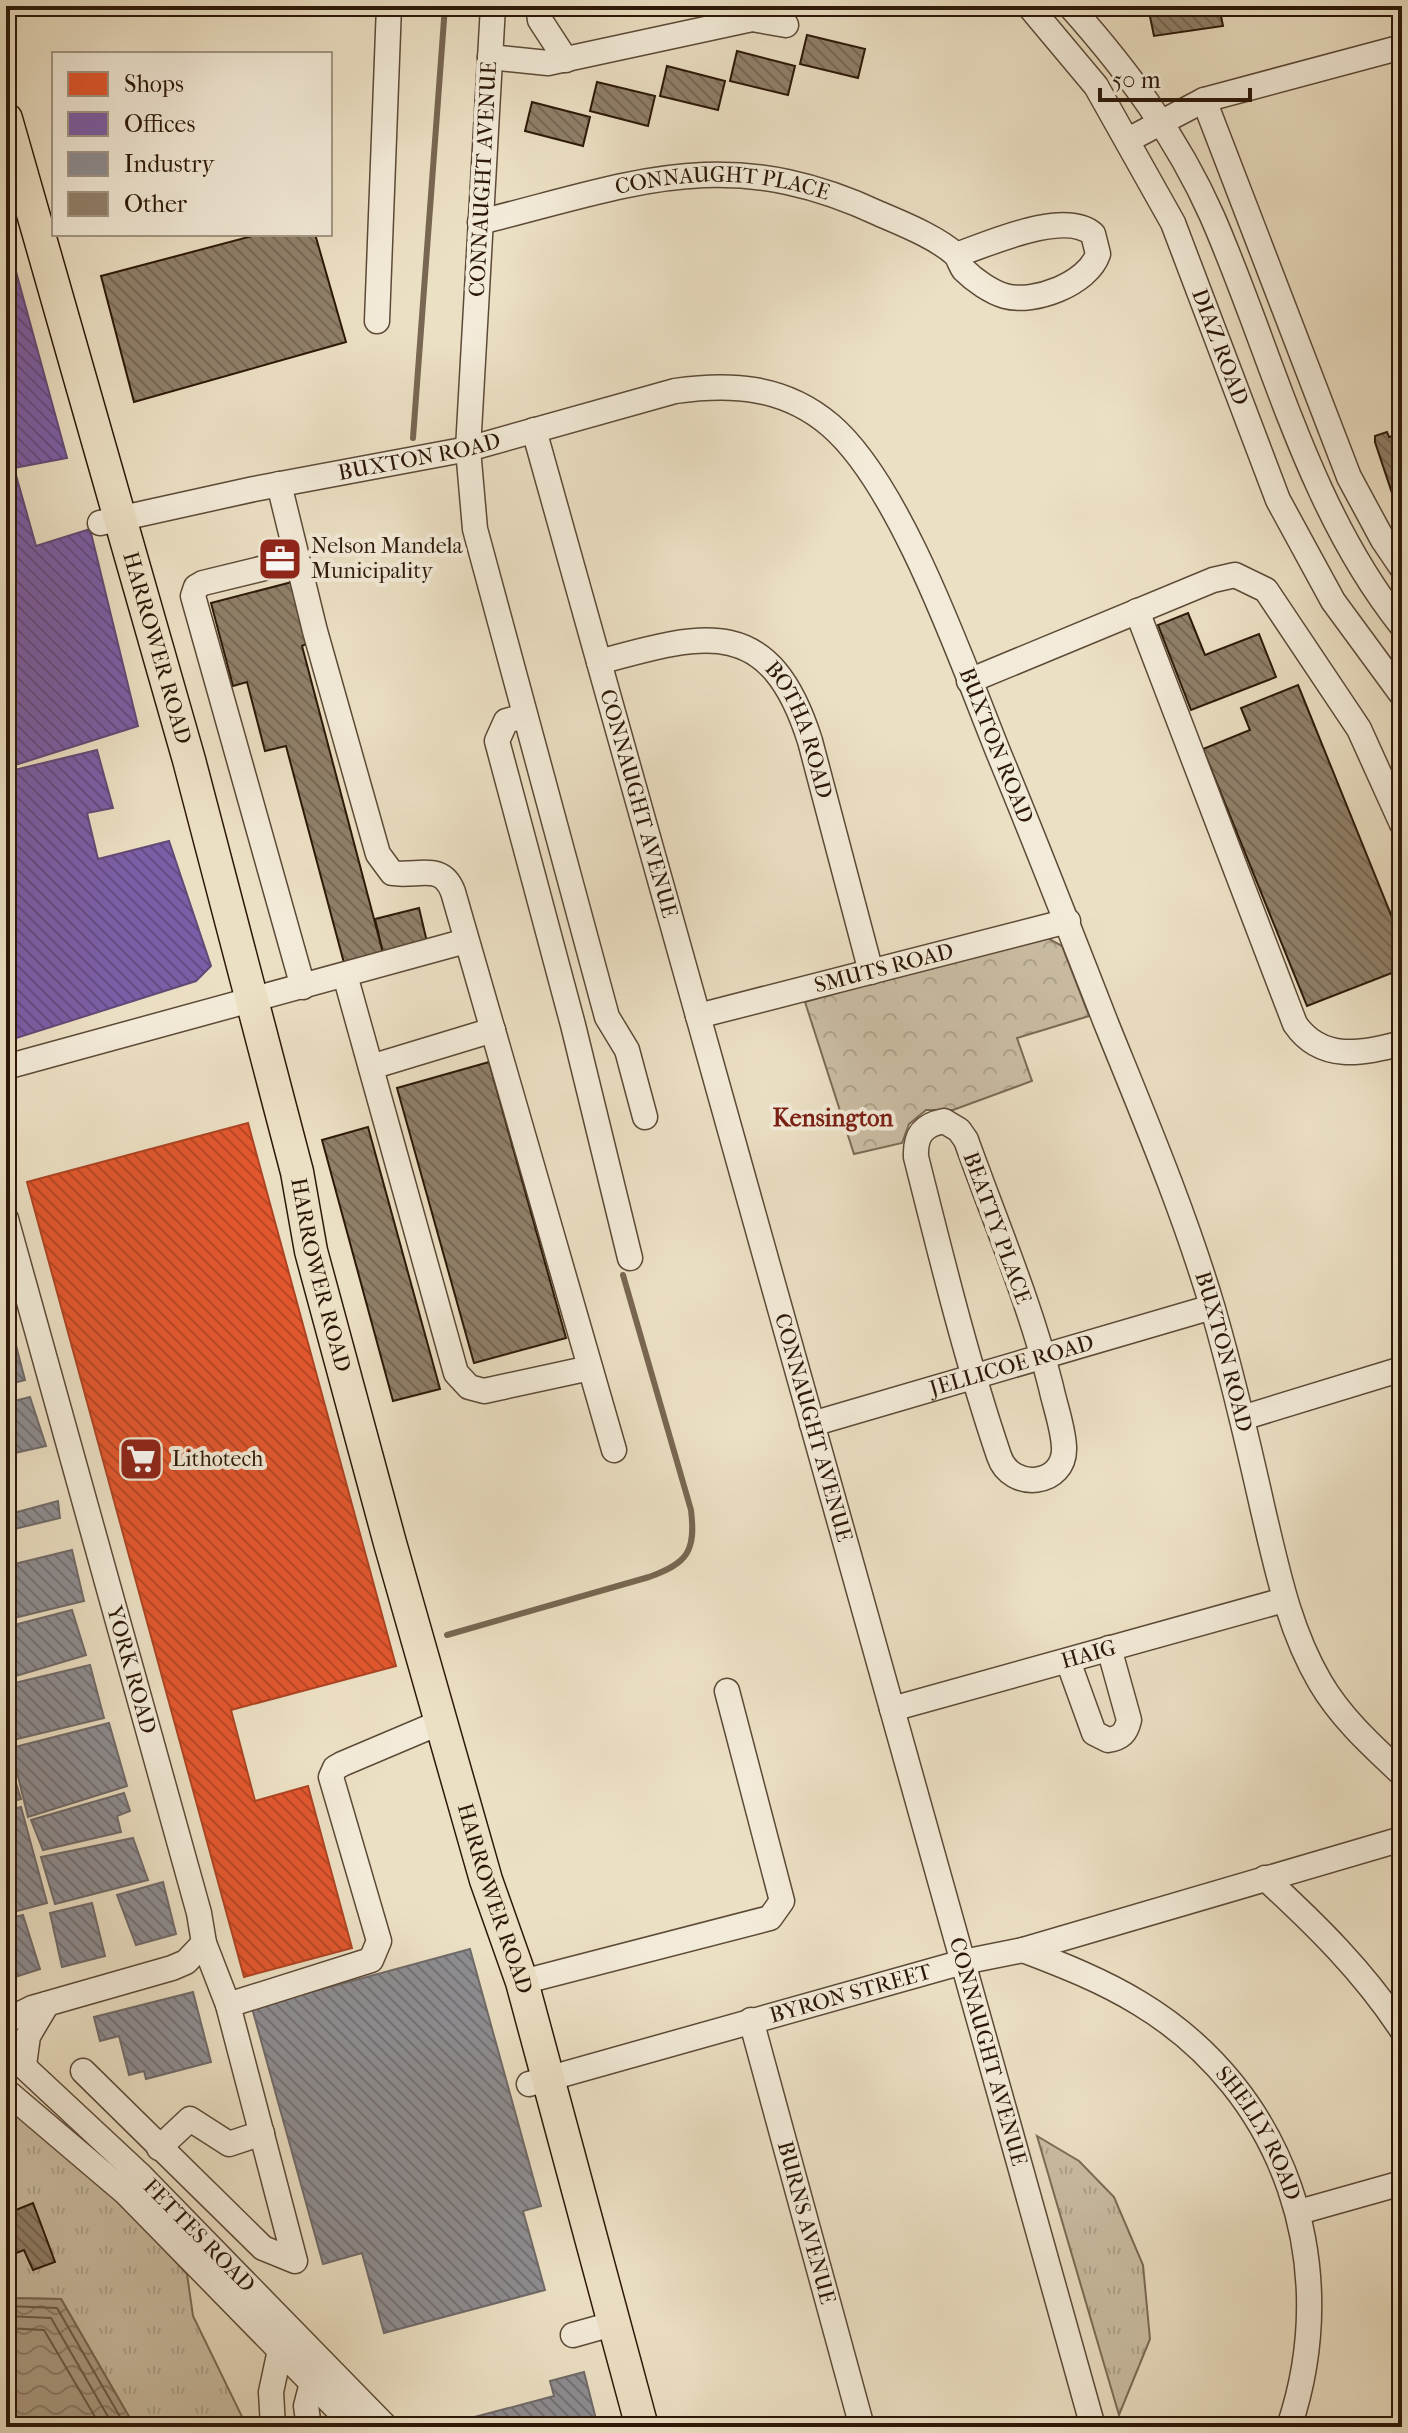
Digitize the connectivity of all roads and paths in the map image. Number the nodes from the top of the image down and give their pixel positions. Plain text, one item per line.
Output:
1 (389, 6) edge
2 (493, 6) edge
3 (538, 6) edge
4 (1029, 6) edge
5 (1070, 6) edge
6 (786, 25) dead end
7 (1402, 47) edge
8 (490, 57) junction
9 (566, 60) junction
10 (1204, 100) junction
11 (6, 119) edge
12 (1162, 122) junction
13 (1128, 140) junction
14 (11, 182) edge
15 (480, 222) junction
16 (956, 255) junction
17 (377, 321) dead end
18 (534, 430) junction
19 (468, 449) junction
20 (274, 485) junction
21 (109, 521) junction
22 (1392, 537) edge
23 (293, 561) junction
24 (1402, 568) edge
25 (1137, 611) junction
26 (1402, 626) edge
27 (599, 662) junction
28 (969, 681) junction
29 (1402, 695) edge
30 (525, 716) junction
31 (1402, 824) edge
32 (1068, 921) junction
33 (466, 941) junction
34 (871, 972) junction
35 (345, 975) junction
36 (303, 987) junction
37 (242, 1002) junction
38 (698, 1016) junction
39 (607, 1017) junction
40 (573, 1025) junction
41 (493, 1030) junction
42 (1402, 1043) edge
43 (6, 1067) edge
44 (371, 1067) junction
45 (645, 1117) dead end
46 (6, 1219) edge
47 (630, 1258) dead end
48 (1212, 1307) junction
49 (1043, 1357) junction
50 (590, 1368) junction
51 (1402, 1369) edge
52 (976, 1379) junction
53 (1242, 1418) junction
54 (812, 1424) junction
55 (614, 1450) dead end
56 (1284, 1600) junction
57 (1109, 1648) junction
58 (1068, 1661) junction
59 (727, 1691) dead end
60 (892, 1709) junction
61 (427, 1728) junction
62 (1402, 1774) edge
63 (1402, 1839) edge
64 (1265, 1878) junction
65 (204, 1943) junction
66 (1023, 1950) junction
67 (963, 1962) junction
68 (522, 1982) junction
69 (228, 2005) junction
70 (40, 2006) junction
71 (6, 2009) edge
72 (751, 2020) junction
73 (6, 2021) edge
74 (1402, 2030) edge
75 (15, 2058) edge
76 (83, 2071) dead end
77 (539, 2081) junction
78 (6, 2091) edge
79 (262, 2133) junction
80 (159, 2148) junction
81 (1402, 2183) edge
82 (1299, 2212) junction
83 (595, 2329) junction
84 (280, 2350) junction
85 (312, 2383) junction
86 (273, 2427) edge
87 (309, 2427) edge
88 (355, 2427) edge
89 (386, 2427) edge
90 (624, 2427) edge
91 (642, 2427) edge
92 (862, 2427) edge
93 (1093, 2427) edge
94 (1289, 2427) edge

1 - 17 street
2 - 8 street, CONNAUGHT AVENUE
3 - 9 street
4 - 13 street, DIAZ ROAD
5 - 12 street, DIAZ ROAD
6 - 9 street
7 - 10 street
8 - 9 street
8 - 15 street, CONNAUGHT AVENUE
10 - 12 street
10 - 22 street
11 - 14 main road, HARROWER ROAD
12 - 13 street
12 - 26 street, DIAZ ROAD
13 - 29 street, DIAZ ROAD
14 - 21 main road, HARROWER ROAD
15 - 16 street, CONNAUGHT PLACE
15 - 19 street, CONNAUGHT AVENUE
16 - 16 street, CONNAUGHT PLACE
18 - 19 street, BUXTON ROAD
18 - 27 street, CONNAUGHT AVENUE
18 - 28 street, BUXTON ROAD
19 - 20 street, BUXTON ROAD
19 - 30 street, CONNAUGHT AVENUE
20 - 21 street, BUXTON ROAD
20 - 23 street
21 - 37 main road, HARROWER ROAD
22 - 24 street
23 - 33 street
23 - 36 street
25 - 28 street
25 - 31 street
25 - 42 street
27 - 34 street, BOTHA ROAD
27 - 38 street, CONNAUGHT AVENUE
28 - 32 street, BUXTON ROAD
30 - 39 street, CONNAUGHT AVENUE
30 - 40 street
32 - 34 street, SMUTS ROAD
32 - 48 street, BUXTON ROAD
33 - 35 street
33 - 41 street
34 - 38 street, SMUTS ROAD
35 - 36 street
35 - 44 street
36 - 37 street
37 - 43 street
37 - 61 main road, HARROWER ROAD
37 - 68 main road, HARROWER ROAD
38 - 54 street, CONNAUGHT AVENUE
39 - 40 street
39 - 45 street, CONNAUGHT AVENUE
40 - 47 street
41 - 44 street
41 - 50 street
44 - 50 street
46 - 65 street, YORK ROAD
48 - 49 street, JELLICOE ROAD
48 - 53 street, BUXTON ROAD
49 - 52 street, JELLICOE ROAD
49 - 52 street, BEATTY PLACE
49 - 52 street, BEATTY PLACE
50 - 55 street
51 - 53 street
52 - 54 street, JELLICOE ROAD
53 - 56 street, BUXTON ROAD
54 - 60 street, CONNAUGHT AVENUE
56 - 57 street, HAIG
56 - 62 street, BUXTON ROAD
57 - 58 street, HAIG
57 - 58 street
58 - 60 street, HAIG
59 - 68 street
60 - 67 street, CONNAUGHT AVENUE
61 - 69 street
61 - 77 main road, HARROWER ROAD
63 - 64 street, BYRON STREET
64 - 66 street, BYRON STREET
64 - 74 street
65 - 69 street, YORK ROAD
65 - 70 street
66 - 67 street, BYRON STREET
66 - 82 street, SHELLY ROAD
67 - 72 street, BYRON STREET
67 - 93 street, CONNAUGHT AVENUE
68 - 77 main road, HARROWER ROAD
69 - 79 street, YORK ROAD
70 - 71 street
70 - 73 street
70 - 75 street
72 - 77 street, BYRON STREET
72 - 92 street, BURNS AVENUE
75 - 89 street, FETTES ROAD
76 - 80 street
77 - 83 main road, HARROWER ROAD
78 - 84 street, FETTES ROAD
79 - 80 street
79 - 80 street, YORK ROAD
81 - 82 street
82 - 94 street, SHELLY ROAD
83 - 90 main road, HARROWER ROAD
83 - 91 main road, HARROWER ROAD
84 - 85 street, FETTES ROAD
84 - 86 street
85 - 87 street
85 - 88 street, FETTES ROAD

